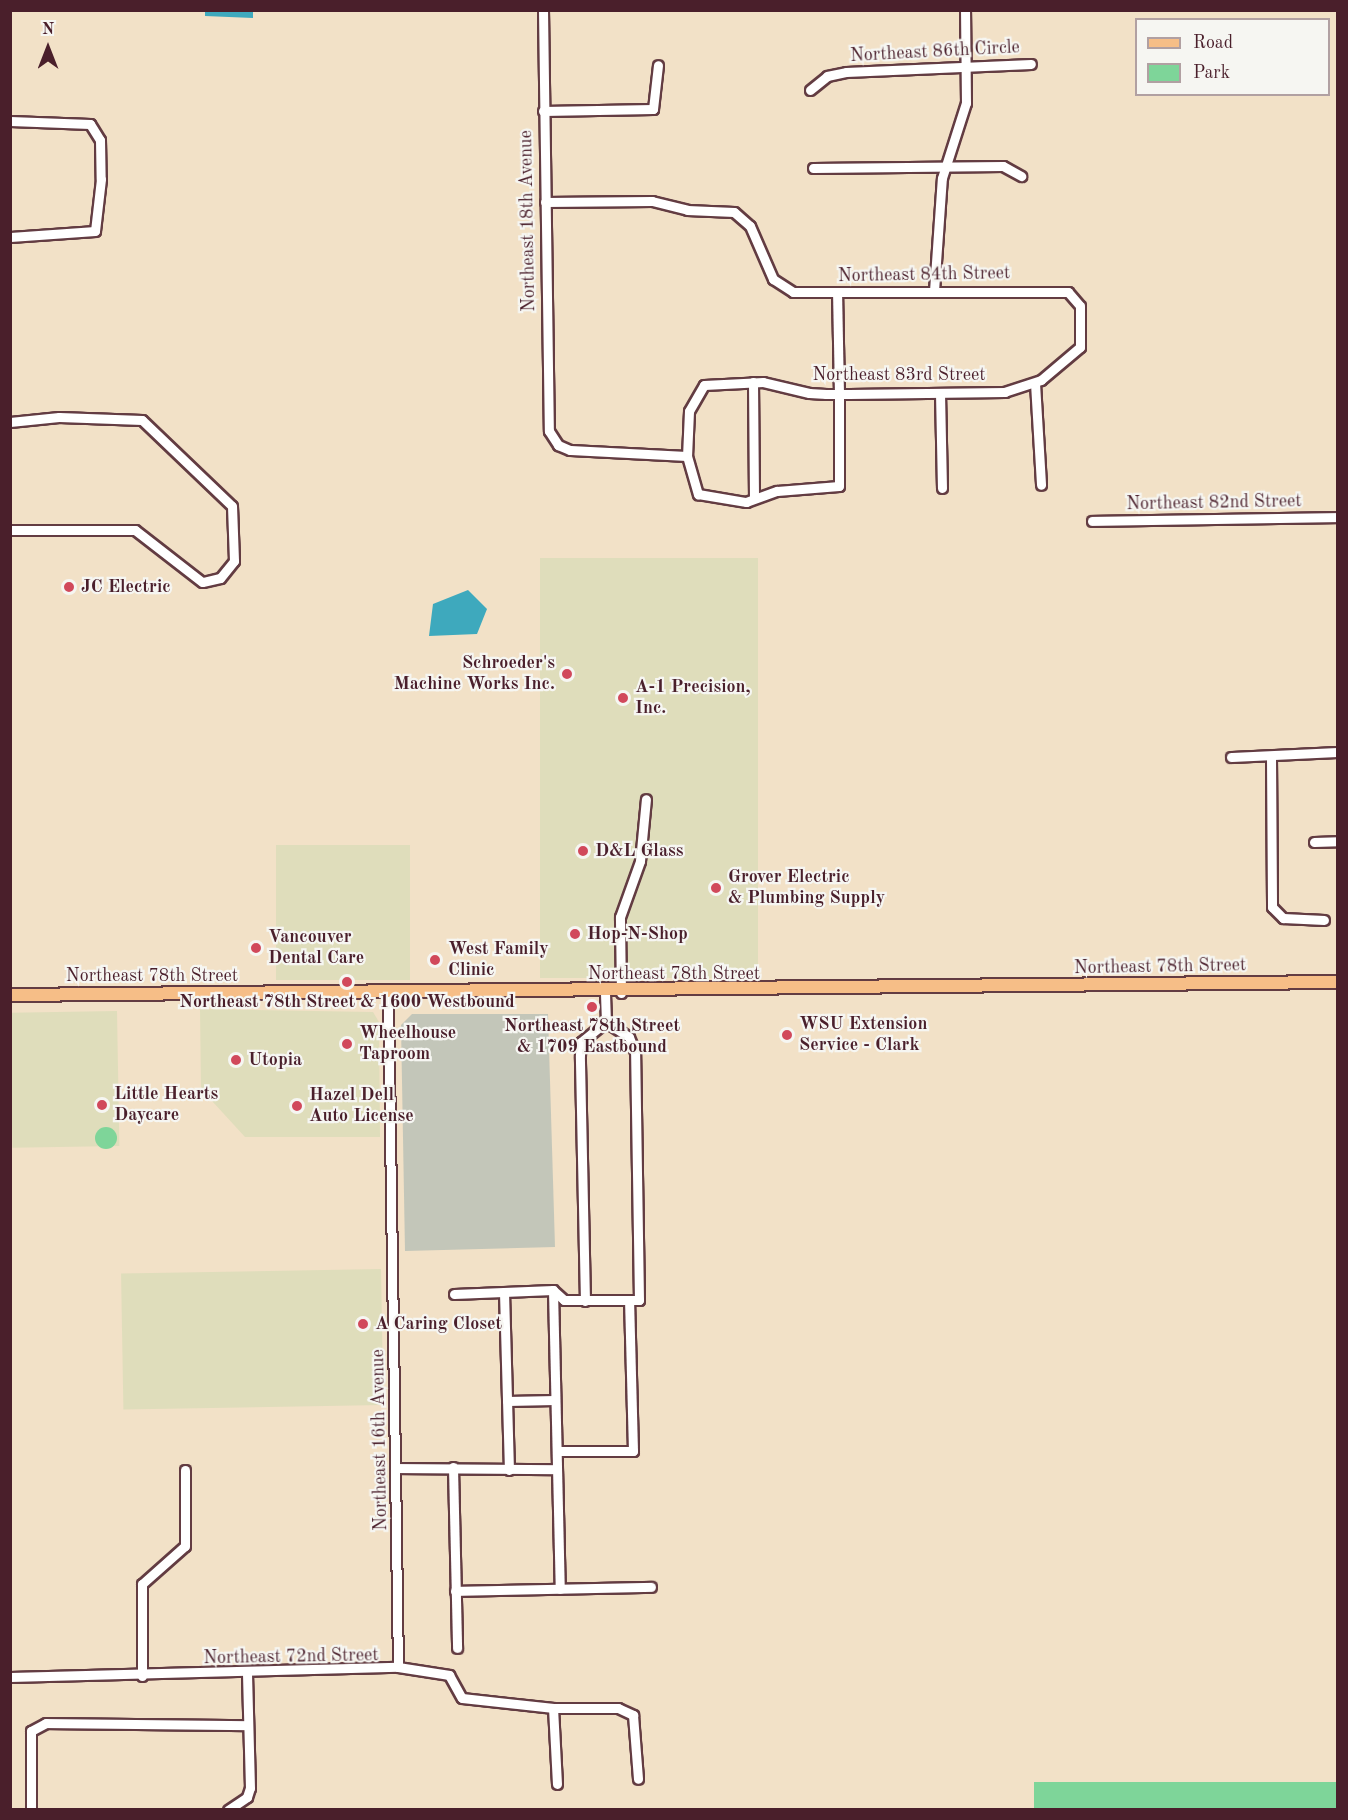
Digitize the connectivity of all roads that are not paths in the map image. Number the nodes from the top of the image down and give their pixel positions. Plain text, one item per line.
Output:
1 (543, 10) edge
2 (965, 10) edge
3 (1031, 64) dead end
4 (658, 65) dead end
5 (968, 69) junction
6 (810, 90) dead end
7 (543, 111) junction
8 (10, 121) edge
9 (946, 167) junction
10 (813, 168) dead end
11 (1021, 176) dead end
12 (545, 202) junction
13 (10, 237) edge
14 (934, 291) junction
15 (837, 293) junction
16 (1070, 352) joint
17 (753, 382) junction
18 (1035, 383) junction
19 (940, 393) junction
20 (839, 394) junction
21 (10, 422) edge
22 (687, 456) junction
23 (1041, 485) dead end
24 (942, 488) dead end
25 (754, 498) junction
26 (1338, 517) edge
27 (1092, 521) dead end
28 (10, 530) edge
29 (1338, 752) edge
30 (1231, 757) dead end
31 (1271, 758) junction
32 (646, 799) dead end
33 (1338, 841) edge
34 (1314, 842) dead end
35 (1324, 920) dead end
36 (1338, 982) edge
37 (605, 993) junction
38 (621, 993) junction
39 (10, 995) edge
40 (388, 995) junction
41 (606, 1022) junction
42 (553, 1290) junction
43 (504, 1292) junction
44 (454, 1294) dead end
45 (585, 1301) junction
46 (629, 1301) junction
47 (555, 1400) junction
48 (507, 1401) junction
49 (556, 1451) junction
50 (453, 1467) junction
51 (397, 1468) junction
52 (557, 1469) junction
53 (185, 1470) dead end
54 (509, 1470) junction
55 (651, 1587) dead end
56 (560, 1589) junction
57 (455, 1591) junction
58 (457, 1648) dead end
59 (398, 1667) junction
60 (247, 1673) junction
61 (142, 1676) junction
62 (10, 1677) edge
63 (553, 1708) junction
64 (248, 1725) junction
65 (638, 1779) dead end
66 (557, 1784) dead end
67 (31, 1809) edge
68 (228, 1809) edge

1 - 7 street, Northeast 18th Avenue
2 - 5 street
3 - 5 street, Northeast 86th Circle
4 - 7 street
5 - 6 street, Northeast 86th Circle
5 - 9 street
7 - 12 street, Northeast 18th Avenue
8 - 13 street
9 - 10 street
9 - 11 street
9 - 14 street
12 - 15 street, Northeast 84th Street
12 - 22 street, Northeast 18th Avenue
14 - 15 street, Northeast 84th Street
14 - 16 street, Northeast 84th Street
15 - 20 street
16 - 18 street, Northeast 83rd Street
17 - 20 street, Northeast 83rd Street
17 - 22 street, Northeast 83rd Street
17 - 25 street
18 - 19 street, Northeast 83rd Street
18 - 23 street
19 - 20 street, Northeast 83rd Street
19 - 24 street
20 - 25 street
21 - 28 street
22 - 25 street
26 - 27 street, Northeast 82nd Street
29 - 31 street
30 - 31 street
31 - 35 street
32 - 38 street
33 - 34 street
36 - 38 main road, Northeast 78th Street
37 - 38 main road, Northeast 78th Street
37 - 40 main road, Northeast 78th Street
37 - 41 street
39 - 40 main road, Northeast 78th Street
40 - 51 street, Northeast 16th Avenue
41 - 45 street
41 - 46 street
42 - 43 street
42 - 45 street
42 - 47 street
43 - 44 street
43 - 48 street
45 - 46 street
46 - 49 street
47 - 48 street
47 - 49 street
48 - 54 street
49 - 52 street
50 - 51 street
50 - 54 street
50 - 57 street
51 - 59 street, Northeast 16th Avenue
52 - 54 street
52 - 56 street
53 - 61 street
55 - 56 street
56 - 57 street
57 - 58 street
59 - 60 street, Northeast 72nd Street
59 - 63 street, Northeast 72nd Street
60 - 61 street, Northeast 72nd Street
60 - 64 street
61 - 62 street, Northeast 72nd Street
63 - 65 street
63 - 66 street
64 - 67 street
64 - 68 street

